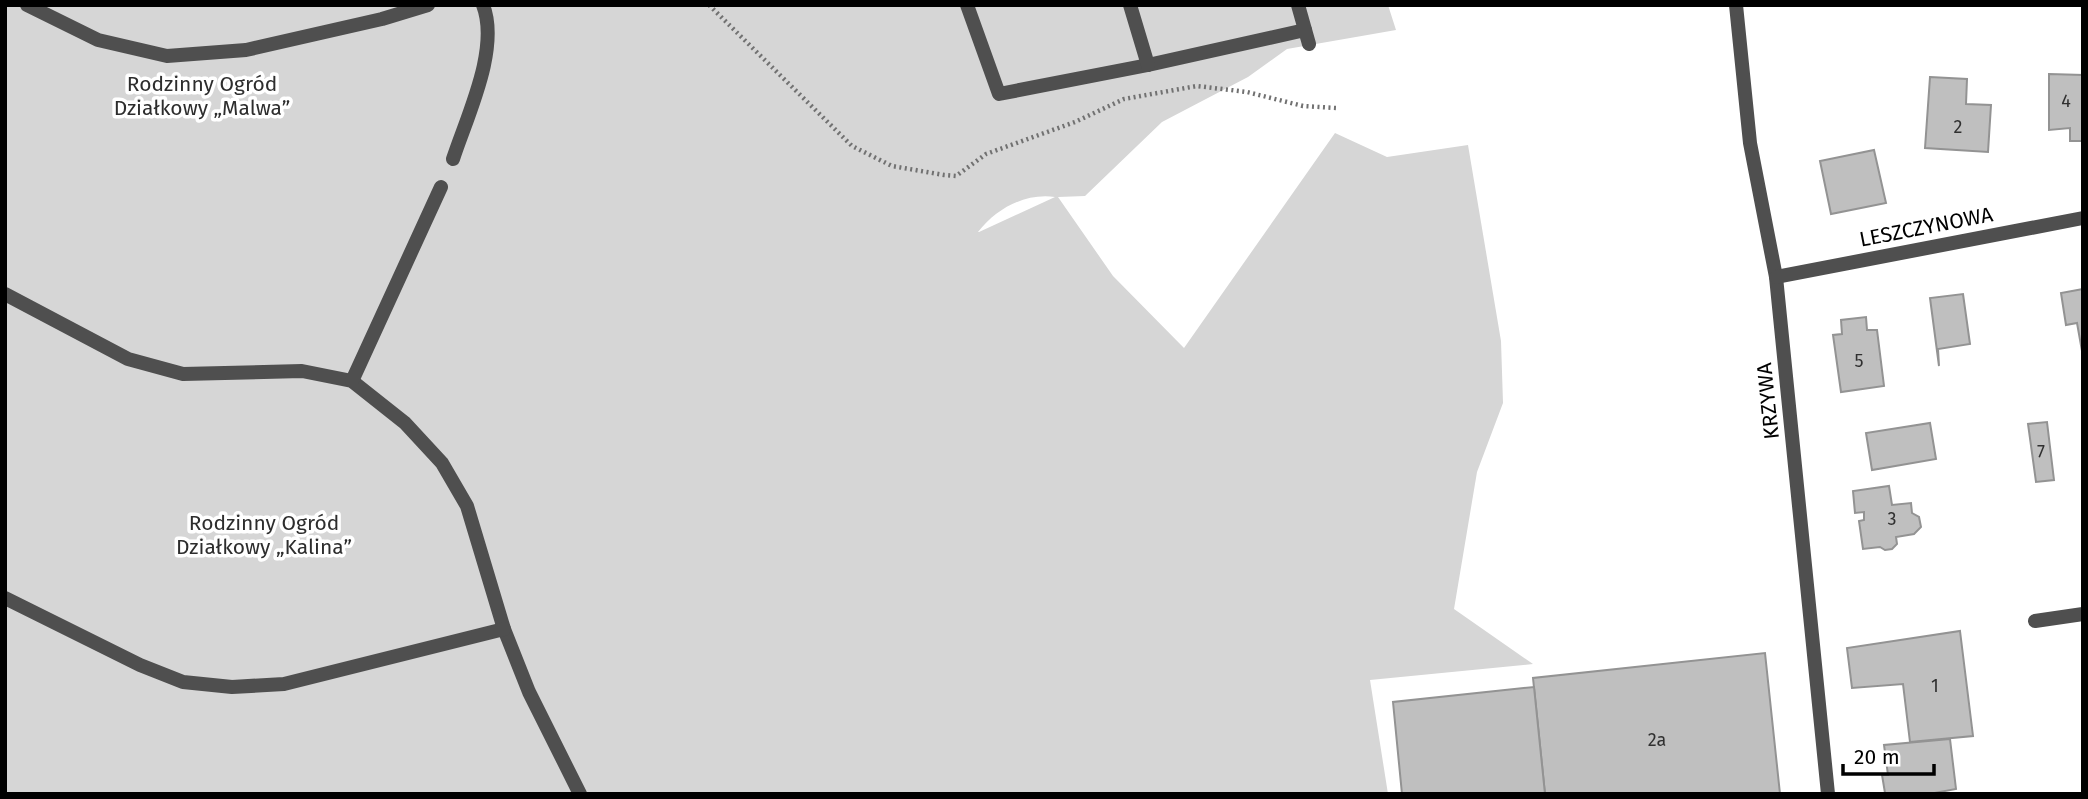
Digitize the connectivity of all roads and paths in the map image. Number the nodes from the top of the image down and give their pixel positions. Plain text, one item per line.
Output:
1 (27, 5) edge
2 (428, 5) edge
3 (483, 5) edge
4 (967, 5) edge
5 (1130, 5) edge
6 (1297, 5) edge
7 (1736, 5) edge
8 (1148, 65) junction
9 (453, 159) dead end
10 (441, 187) dead end
11 (2083, 218) edge
12 (1776, 277) junction
13 (5, 294) edge
14 (352, 381) junction
15 (5, 598) edge
16 (2083, 614) edge
17 (2035, 621) dead end
18 (504, 629) junction
19 (580, 794) edge
20 (1828, 794) edge

1 - 2 street
3 - 9 street
4 - 8 street
5 - 8 street
6 - 8 street
7 - 12 street, KRZYWA
10 - 14 street
11 - 12 street, LESZCZYNOWA
12 - 20 street, KRZYWA
13 - 14 street
14 - 18 street
15 - 18 street
16 - 17 street
18 - 19 street

